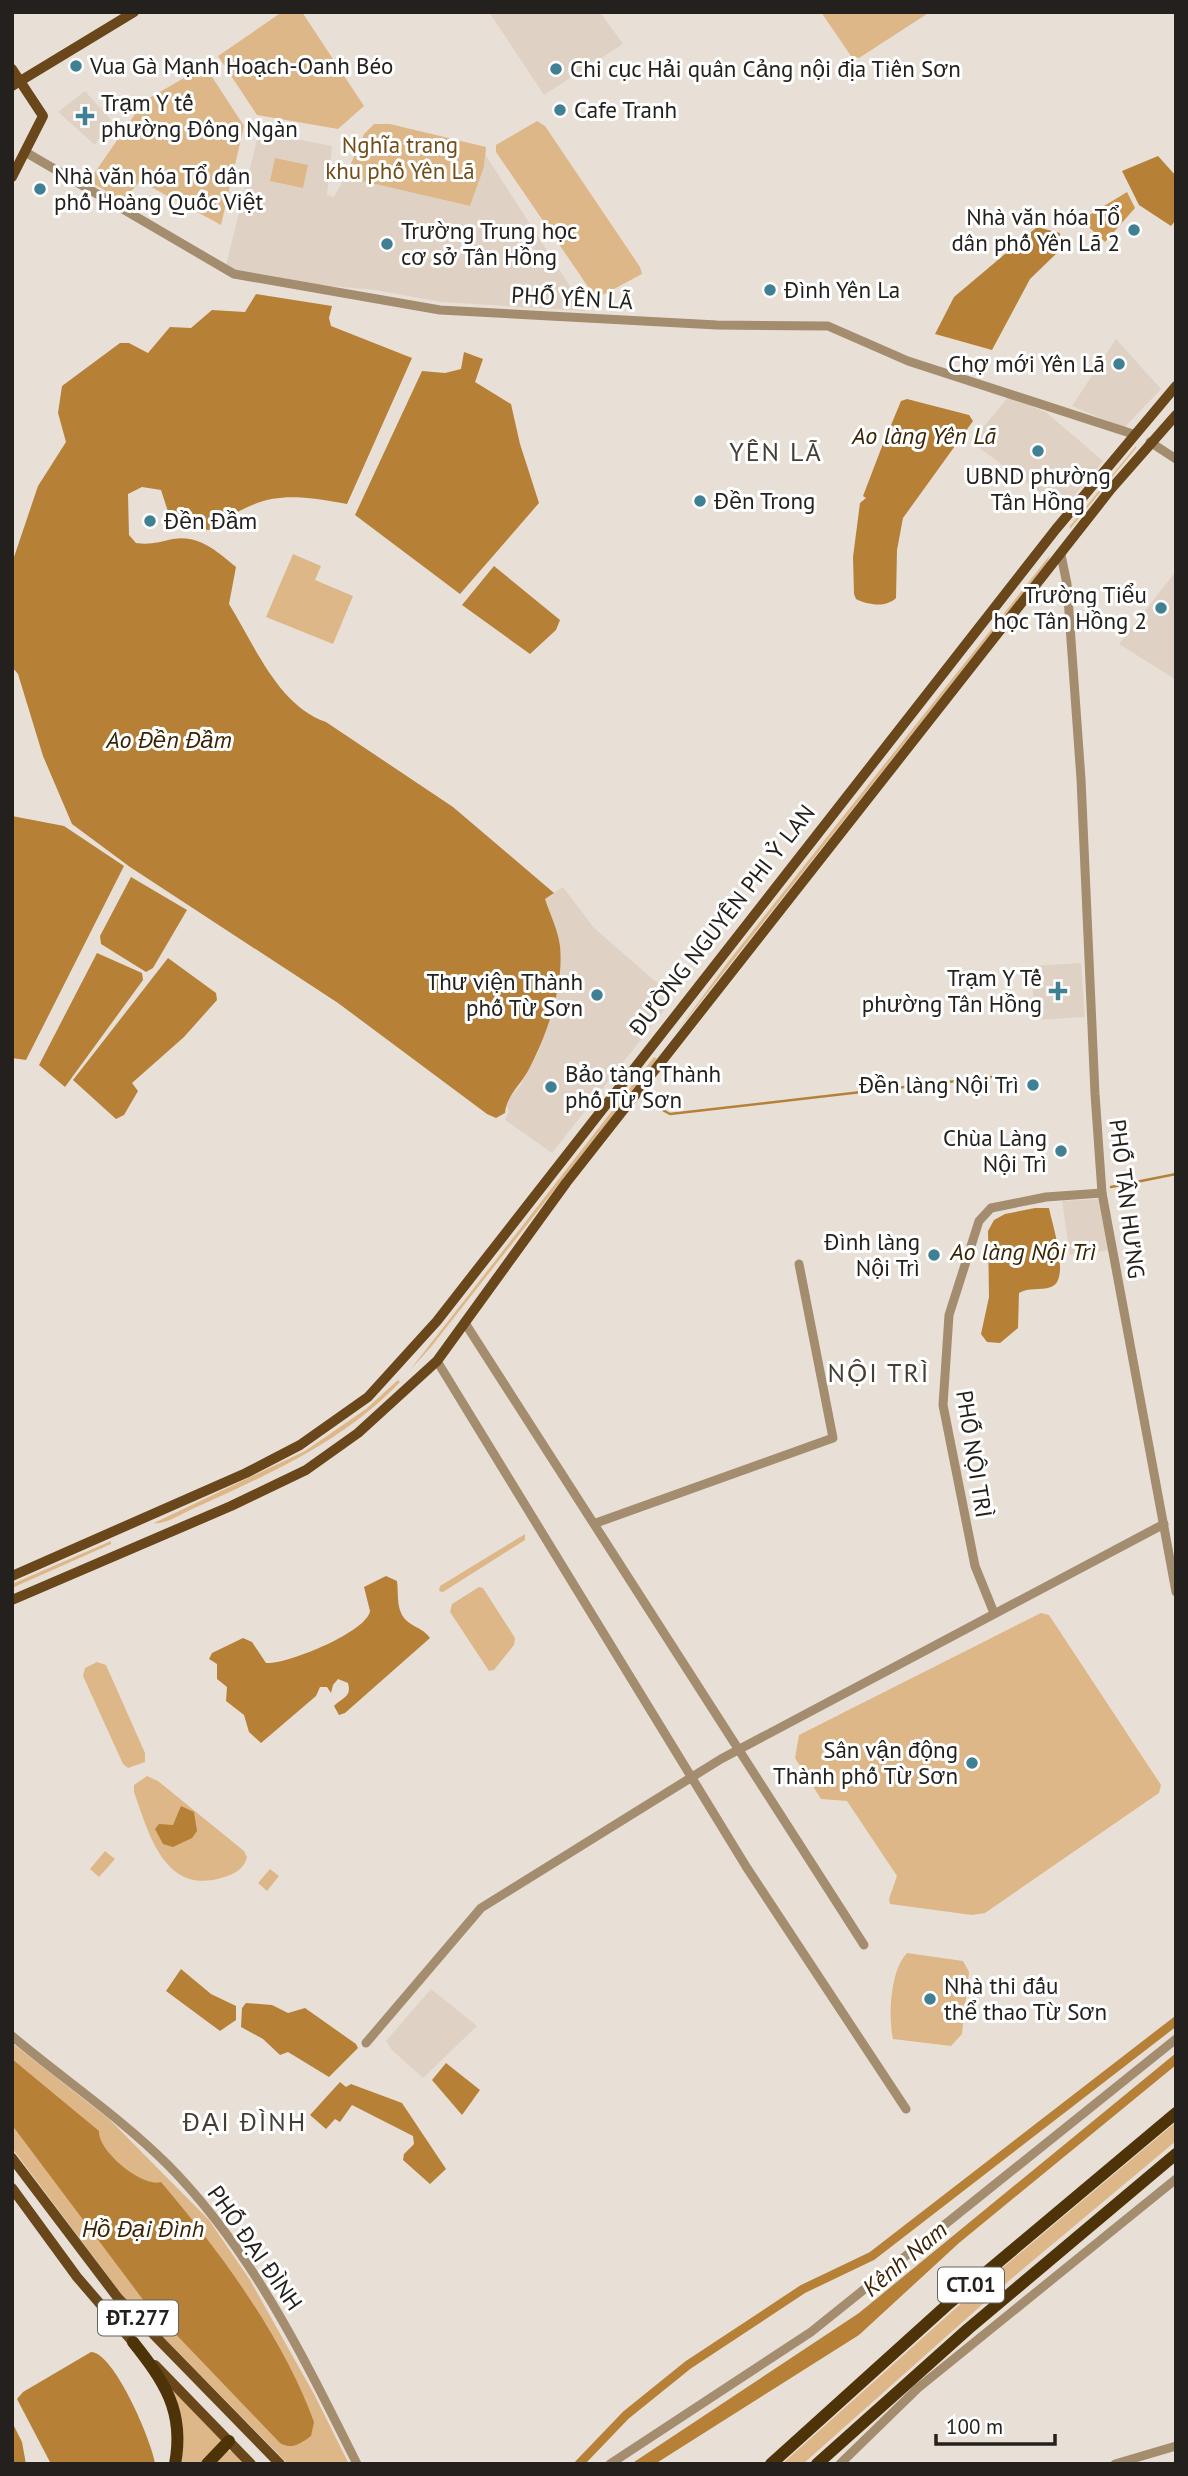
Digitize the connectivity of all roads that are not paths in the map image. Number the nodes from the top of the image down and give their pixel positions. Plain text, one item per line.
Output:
1 (134, 12) edge
2 (12, 69) edge
3 (16, 84) edge
4 (27, 153) junction
5 (12, 177) edge
6 (1176, 386) edge
7 (1176, 415) edge
8 (1133, 435) junction
9 (1150, 442) junction
10 (1176, 459) edge
11 (1056, 528) junction
12 (1061, 555) junction
13 (657, 1037) junction
14 (673, 1049) junction
15 (1102, 1193) junction
16 (799, 1264) dead end
17 (465, 1323) junction
18 (437, 1361) junction
19 (596, 1523) junction
20 (1164, 1524) junction
21 (12, 1576) edge
22 (1176, 1592) edge
23 (12, 1600) edge
24 (994, 1613) junction
25 (739, 1749) junction
26 (691, 1778) junction
27 (864, 1945) dead end
28 (12, 2036) edge
29 (1176, 2039) edge
30 (366, 2043) dead end
31 (906, 2109) dead end
32 (1176, 2113) edge
33 (1176, 2154) edge
34 (12, 2158) edge
35 (1176, 2162) edge
36 (1176, 2179) edge
37 (12, 2188) edge
38 (1072, 2241) junction
39 (133, 2342) junction
40 (886, 2401) junction
41 (229, 2441) junction
42 (1176, 2446) edge
43 (175, 2464) edge
44 (207, 2464) edge
45 (251, 2464) edge
46 (280, 2464) edge
47 (357, 2464) edge
48 (610, 2464) edge
49 (771, 2464) edge
50 (817, 2464) edge
51 (823, 2464) edge
52 (840, 2464) edge
53 (1115, 2464) edge

1 - 3 main road
2 - 3 main road
3 - 4 main road
4 - 5 main road
4 - 8 street, PHỐ YÊN LÃ
6 - 8 main road, ĐƯỜNG NGUYÊN PHI Ỷ LAN
7 - 9 main road, ĐƯỜNG NGUYÊN PHI Ỷ LAN
8 - 9 main road
8 - 11 main road, ĐƯỜNG NGUYÊN PHI Ỷ LAN
9 - 10 street
9 - 12 main road, ĐƯỜNG NGUYÊN PHI Ỷ LAN
11 - 12 main road
11 - 13 main road, ĐƯỜNG NGUYÊN PHI Ỷ LAN
12 - 14 main road, ĐƯỜNG NGUYÊN PHI Ỷ LAN
12 - 15 street, PHỐ TÂN HƯNG
13 - 14 main road
13 - 21 main road, ĐƯỜNG NGUYÊN PHI Ỷ LAN
14 - 17 main road, ĐƯỜNG NGUYÊN PHI Ỷ LAN
15 - 20 street, PHỐ TÂN HƯNG
15 - 24 street, PHỐ NỘI TRÌ
16 - 19 street
17 - 18 main road, ĐƯỜNG NGUYÊN PHI Ỷ LAN
17 - 19 street
18 - 23 main road, ĐƯỜNG NGUYÊN PHI Ỷ LAN
18 - 26 street
19 - 25 street
20 - 22 street, PHỐ TÂN HƯNG
20 - 24 street
24 - 25 street
25 - 26 street
25 - 27 street
26 - 30 street
26 - 31 street
28 - 47 street, PHỐ ĐẠI ĐÌNH
29 - 48 street
32 - 49 highway, CT.01
33 - 38 highway, CT.01
34 - 46 main road, ĐT.277
35 - 38 highway
36 - 52 street
37 - 39 main road, ĐT.277
38 - 40 highway, CT.01
39 - 41 main road, ĐT.277
39 - 43 highway
40 - 50 highway, CT.01
40 - 51 highway
41 - 44 highway
41 - 45 main road, ĐT.277
42 - 53 street

